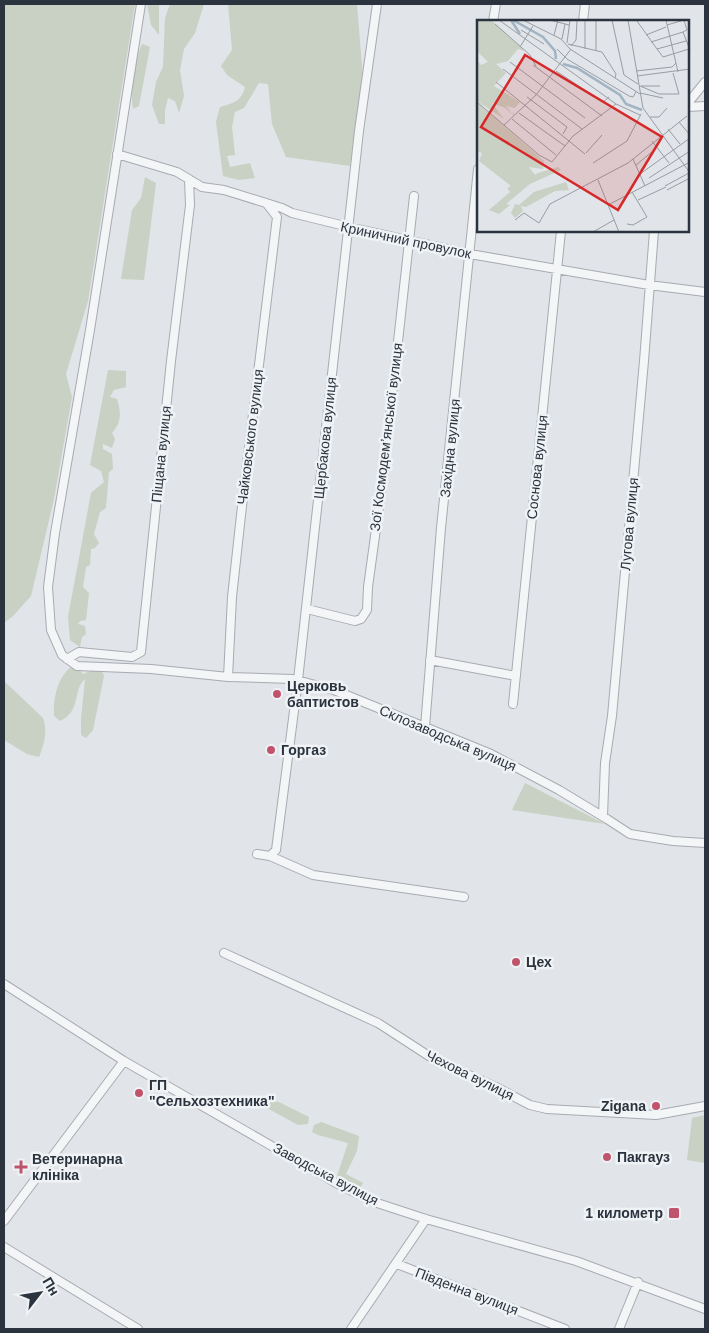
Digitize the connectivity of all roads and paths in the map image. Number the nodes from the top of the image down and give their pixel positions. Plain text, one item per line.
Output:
1 (141, 4) edge
2 (377, 4) edge
3 (496, 4) edge
4 (585, 4) edge
5 (493, 20) edge
6 (583, 20) edge
7 (705, 82) edge
8 (689, 102) edge
9 (705, 106) edge
10 (689, 107) edge
11 (117, 154) junction
12 (189, 179) junction
13 (477, 180) edge
14 (202, 187) junction
15 (189, 195) junction
16 (414, 196) dead end
17 (266, 202) junction
18 (292, 213) junction
19 (277, 217) junction
20 (349, 227) junction
21 (561, 232) edge
22 (654, 232) edge
23 (408, 241) junction
24 (470, 254) junction
25 (557, 268) junction
26 (649, 285) junction
27 (705, 292) edge
28 (307, 609) junction
29 (64, 657) junction
30 (430, 660) junction
31 (516, 676) junction
32 (228, 677) junction
33 (298, 680) junction
34 (513, 704) dead end
35 (425, 727) junction
36 (603, 816) junction
37 (705, 843) edge
38 (257, 854) dead end
39 (270, 856) junction
40 (464, 897) dead end
41 (224, 953) dead end
42 (4, 984) edge
43 (124, 1061) junction
44 (705, 1106) edge
45 (426, 1219) junction
46 (4, 1221) edge
47 (4, 1247) edge
48 (396, 1264) junction
49 (638, 1282) junction
50 (705, 1309) edge
51 (138, 1329) edge
52 (351, 1329) edge
53 (565, 1329) edge
54 (619, 1329) edge

1 - 11 street
2 - 20 street, Щербакова вулиця
3 - 5 street
4 - 6 street
7 - 8 street
9 - 10 street
11 - 12 street, Криничний провулок
11 - 29 street
12 - 14 street, Криничний провулок
12 - 15 street, Піщана вулиця
13 - 24 street, Західна вулиця
14 - 15 street
14 - 17 street, Криничний провулок
15 - 29 street, Піщана вулиця
16 - 23 street, Зої Космодем’янської вулиця
17 - 18 street, Криничний провулок
17 - 19 street
18 - 19 street
18 - 20 street, Криничний провулок
19 - 32 street, Чайковського вулиця
20 - 23 street, Криничний провулок
20 - 28 street, Щербакова вулиця
21 - 25 street, Соснова вулиця
22 - 26 street, Лугова вулиця
23 - 24 street, Криничний провулок
23 - 28 street, Зої Космодем’янської вулиця
24 - 25 street, Криничний провулок
24 - 30 street, Західна вулиця
25 - 26 street, Криничний провулок
25 - 31 street, Соснова вулиця
26 - 27 street, Криничний провулок
26 - 36 street, Лугова вулиця
28 - 33 street, Щербакова вулиця
29 - 32 street, Склозаводська вулиця
30 - 31 street
30 - 35 street, Західна вулиця
31 - 34 street, Соснова вулиця
32 - 33 street, Склозаводська вулиця
33 - 35 street, Склозаводська вулиця
33 - 39 street, Щербакова вулиця
35 - 36 street, Склозаводська вулиця
36 - 37 street, Склозаводська вулиця
38 - 39 street
39 - 40 street
41 - 44 street, Чехова вулиця
42 - 43 street, Заводська вулиця
43 - 45 street, Заводська вулиця
43 - 46 street
45 - 48 street
45 - 49 street, Заводська вулиця
47 - 51 street
48 - 52 street
48 - 53 street, Південна вулиця
49 - 50 street, Заводська вулиця
49 - 54 street

